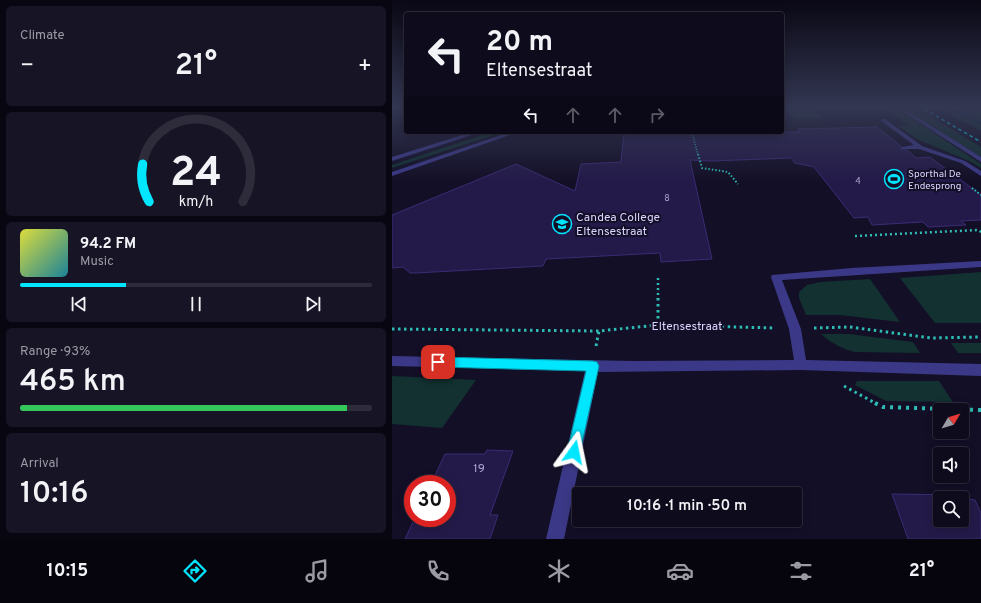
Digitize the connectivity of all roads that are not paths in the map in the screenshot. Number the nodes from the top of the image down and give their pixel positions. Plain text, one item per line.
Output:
1 (898, 131) edge
2 (936, 131) edge
3 (472, 134) edge
4 (510, 134) edge
5 (920, 147) junction
6 (904, 148) dead end
7 (392, 159) edge
8 (981, 160) edge
9 (392, 174) edge
10 (981, 174) edge
11 (981, 264) edge
12 (392, 361) edge
13 (801, 365) junction
14 (593, 366) junction
15 (981, 370) edge
16 (555, 539) edge

1 - 5 street
2 - 8 street
3 - 7 street
4 - 9 street
5 - 6 street
5 - 10 street
11 - 13 street
12 - 14 street
13 - 14 street
13 - 15 street
14 - 16 street

